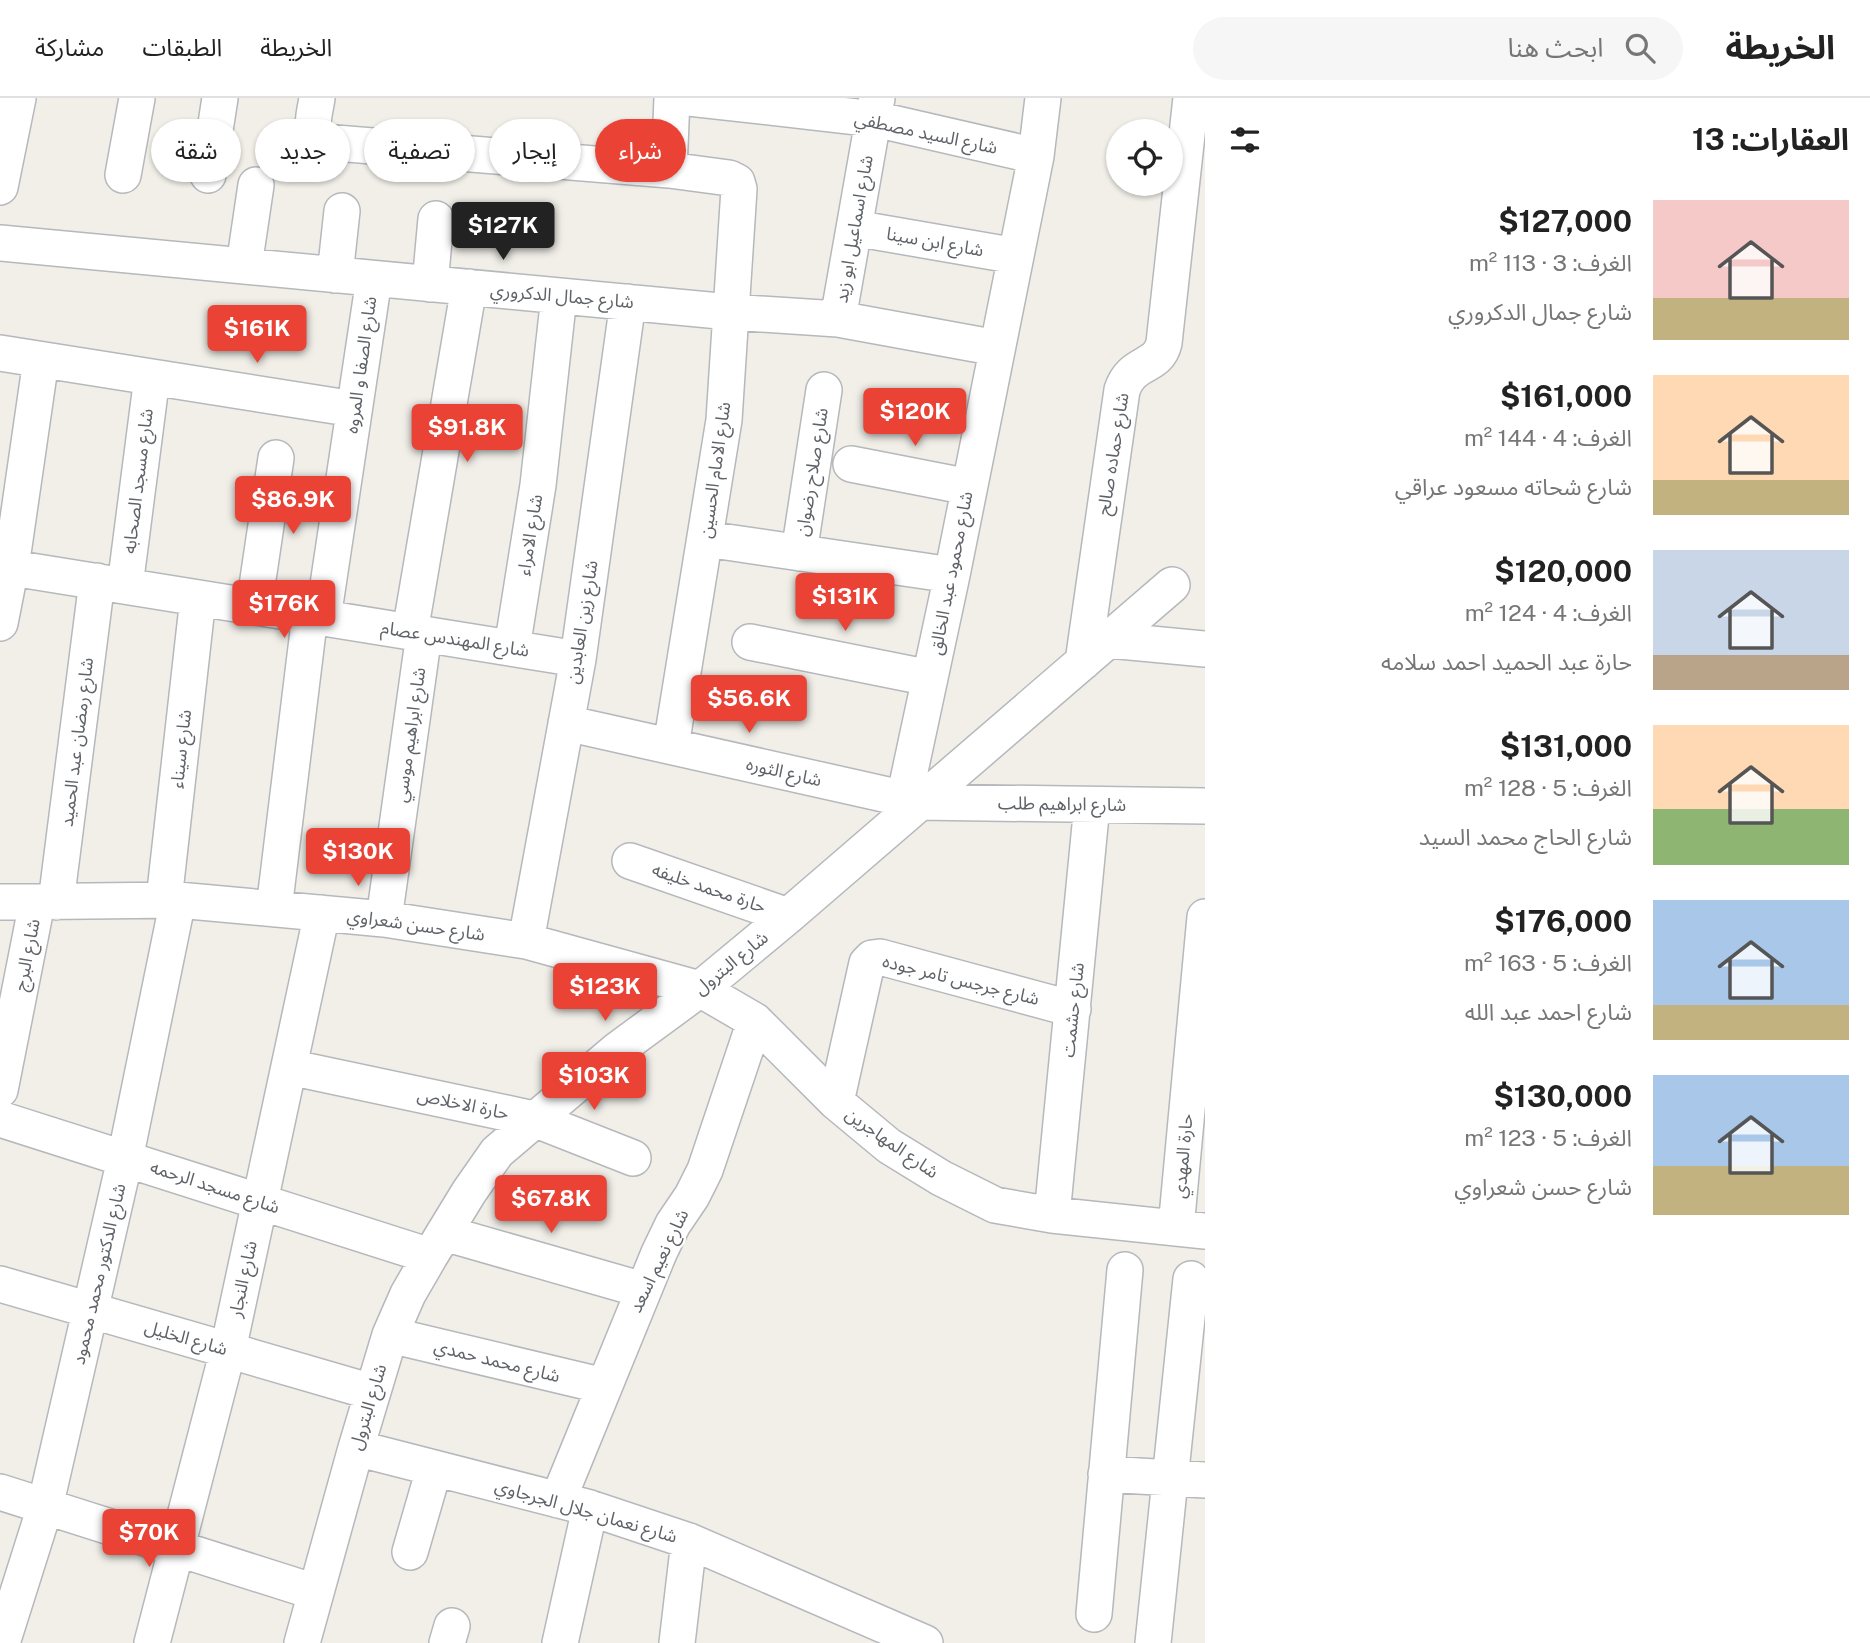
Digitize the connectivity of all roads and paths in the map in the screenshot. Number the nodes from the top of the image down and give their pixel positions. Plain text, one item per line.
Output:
1 (18, 98) edge
2 (137, 98) edge
3 (220, 98) edge
4 (672, 98) edge
5 (689, 98) edge
6 (1043, 98) edge
7 (1191, 98) edge
8 (782, 103) edge
9 (876, 109) edge
10 (315, 112) edge
11 (217, 119) edge
12 (671, 119) edge
13 (1036, 156) junction
14 (595, 164) edge
15 (686, 172) edge
16 (123, 175) dead end
17 (256, 185) dead end
18 (0, 187) edge
19 (342, 211) dead end
20 (436, 219) dead end
21 (854, 228) junction
22 (0, 243) edge
23 (1016, 256) junction
24 (244, 266) junction
25 (335, 275) junction
26 (373, 279) junction
27 (430, 284) junction
28 (469, 287) junction
29 (559, 296) junction
30 (628, 302) junction
31 (730, 312) junction
32 (838, 319) junction
33 (997, 348) junction
34 (0, 354) edge
35 (41, 360) junction
36 (152, 377) junction
37 (824, 390) dead end
38 (354, 408) junction
39 (276, 458) dead end
40 (851, 464) dead end
41 (969, 487) junction
42 (706, 539) junction
43 (799, 553) junction
44 (5, 566) edge
45 (953, 575) junction
46 (111, 583) junction
47 (1172, 585) dead end
48 (198, 598) junction
49 (254, 607) junction
50 (316, 616) junction
51 (0, 623) edge
52 (417, 633) junction
53 (750, 642) dead end
54 (512, 648) junction
55 (1205, 649) edge
56 (1096, 651) junction
57 (578, 659) junction
58 (930, 678) junction
59 (566, 723) junction
60 (671, 746) junction
61 (912, 801) junction
62 (1092, 805) junction
63 (1205, 806) edge
64 (631, 861) dead end
65 (171, 900) junction
66 (0, 902) edge
67 (47, 902) junction
68 (274, 908) junction
69 (322, 913) junction
70 (788, 916) junction
71 (1205, 917) edge
72 (384, 919) junction
73 (526, 941) junction
74 (699, 989) junction
75 (1073, 1009) junction
76 (755, 1021) junction
77 (289, 1067) junction
78 (0, 1090) edge
79 (836, 1102) junction
80 (0, 1119) edge
81 (534, 1119) junction
82 (632, 1158) dead end
83 (125, 1159) junction
84 (260, 1202) junction
85 (1052, 1215) junction
86 (1191, 1230) edge
87 (437, 1245) junction
88 (1125, 1270) dead end
89 (1191, 1279) dead end
90 (0, 1283) edge
91 (643, 1290) junction
92 (92, 1310) junction
93 (390, 1335) junction
94 (228, 1350) junction
95 (604, 1387) junction
96 (372, 1392) junction
97 (356, 1448) junction
98 (434, 1469) junction
99 (1106, 1474) junction
100 (1170, 1478) junction
101 (1205, 1480) edge
102 (0, 1492) edge
103 (574, 1504) junction
104 (45, 1507) junction
105 (689, 1541) junction
106 (177, 1548) junction
107 (410, 1552) dead end
108 (315, 1592) junction
109 (1094, 1614) dead end
110 (2, 1643) edge
111 (152, 1643) edge
112 (302, 1643) edge
113 (560, 1643) edge
114 (677, 1643) edge
115 (925, 1643) edge
116 (1153, 1643) edge

1 - 18 street
2 - 16 street
3 - 11 street
4 - 12 street
5 - 8 street, شارع السيد مصطفي
6 - 13 street, شارع محمود عبد الخالق
7 - 56 street, شارع حماده صالح
8 - 9 street, شارع السيد مصطفي
9 - 13 street, شارع السيد مصطفي
9 - 21 street, شارع اسماعيل ابو زيد
10 - 14 street
13 - 23 street, شارع محمود عبد الخالق
15 - 31 street, شارع الامام الحسين
17 - 24 street
19 - 25 street
20 - 27 street
21 - 23 street, شارع ابن سينا
21 - 32 street, شارع اسماعيل ابو زيد
22 - 24 street, شارع جمال الدكروري
23 - 33 street, شارع محمود عبد الخالق
24 - 25 street, شارع جمال الدكروري
25 - 26 street, شارع جمال الدكروري
26 - 27 street, شارع جمال الدكروري
26 - 38 street, شارع الصفا و المروه
27 - 28 street, شارع جمال الدكروري
28 - 29 street, شارع جمال الدكروري
28 - 52 street, شارع ابراهيم موسي
29 - 30 street, شارع جمال الدكروري
29 - 54 street, شارع الامراء
30 - 31 street, شارع جمال الدكروري
30 - 57 street, شارع زين العابدين
31 - 32 street, شارع جمال الدكروري
31 - 42 street, شارع الامام الحسين
32 - 33 street, شارع جمال الدكروري
33 - 41 street, شارع محمود عبد الخالق
34 - 35 street
35 - 36 street
35 - 44 street
36 - 38 street
36 - 46 street, شارع مسجد الصحابه
37 - 43 street, شارع صلاح رضوان
38 - 50 street, شارع الصفا و المروه
39 - 49 street
40 - 41 street
41 - 45 street, شارع محمود عبد الخالق
42 - 43 street
42 - 60 street, شارع الامام الحسين
43 - 45 street
44 - 46 street, شارع المهندس عصام
44 - 51 street
45 - 58 street, شارع محمود عبد الخالق
46 - 48 street, شارع المهندس عصام
46 - 67 street, شارع رمضان عبد الحميد
47 - 56 street, شارع البترول
48 - 49 street, شارع المهندس عصام
48 - 65 street, شارع سيناء
49 - 50 street, شارع المهندس عصام
50 - 52 street, شارع المهندس عصام
50 - 68 street, شارع الصفا و المروه
52 - 54 street, شارع المهندس عصام
52 - 72 street, شارع ابراهيم موسي
53 - 58 street
54 - 57 street, شارع المهندس عصام
55 - 56 street
56 - 61 street, شارع البترول
57 - 59 street, شارع زين العابدين
58 - 61 street, شارع محمود عبد الخالق
59 - 60 street, شارع الثوره
59 - 73 street, شارع زين العابدين
60 - 61 street, شارع الثوره
61 - 62 street, شارع ابراهيم طلب
61 - 70 street, شارع البترول
62 - 63 street, شارع ابراهيم طلب
62 - 75 street, شارع حشمت
64 - 70 street, حارة محمد خليفه
65 - 67 street, شارع حسن شعراوي
65 - 68 street, شارع حسن شعراوي
65 - 83 street, شارع الدكتور محمد محمود
66 - 67 street, شارع حسن شعراوي
67 - 78 street, شارع البرج
68 - 69 street, شارع حسن شعراوي
69 - 72 street, شارع حسن شعراوي
69 - 77 street, شارع النجار
70 - 74 street, شارع البترول
71 - 86 street, حارة المهدي
72 - 73 street, شارع حسن شعراوي
73 - 74 street, شارع حسن شعراوي
74 - 76 street, شارع المهاجرين
74 - 81 street, شارع البترول
75 - 79 street, شارع جرجس تامر جوده
75 - 85 street, شارع حشمت
76 - 79 street, شارع المهاجرين
76 - 91 street, شارع نعيم اسعد
77 - 81 street, حارة الاخلاص
77 - 84 street, شارع النجار
79 - 85 street, شارع المهاجرين
80 - 83 street, شارع مسجد الرحمه
81 - 82 street, حارة الاخلاص
81 - 87 street, شارع البترول
83 - 84 street, شارع مسجد الرحمه
83 - 92 street, شارع الدكتور محمد محمود
84 - 87 street, شارع مسجد الرحمه
84 - 94 street, شارع النجار
85 - 86 street, شارع المهاجرين
87 - 91 street, شارع مسجد الرحمه
87 - 93 street, شارع البترول
88 - 99 street
89 - 100 street
90 - 92 street, شارع الخليل
91 - 95 street, شارع نعيم اسعد
92 - 94 street, شارع الخليل
92 - 104 street, شارع الدكتور محمد محمود
93 - 95 street, شارع محمد حمدي
93 - 96 street, شارع البترول
94 - 96 street, شارع الخليل
94 - 106 street, شارع النجار
95 - 103 street, شارع نعيم اسعد
96 - 97 street, شارع البترول
97 - 98 street, شارع نعمان جلال الجرجاوي
97 - 108 street, شارع البترول
98 - 103 street, شارع نعمان جلال الجرجاوي
98 - 107 street
99 - 100 street
99 - 109 street
100 - 101 street
100 - 116 street
102 - 104 street
103 - 105 street, شارع نعمان جلال الجرجاوي
103 - 113 street, شارع نعيم اسعد
104 - 106 street
104 - 110 street, شارع الدكتور محمد محمود
105 - 114 street
105 - 115 street, شارع نعمان جلال الجرجاوي
106 - 108 street
106 - 111 street, شارع النجار
108 - 112 street, شارع البترول

